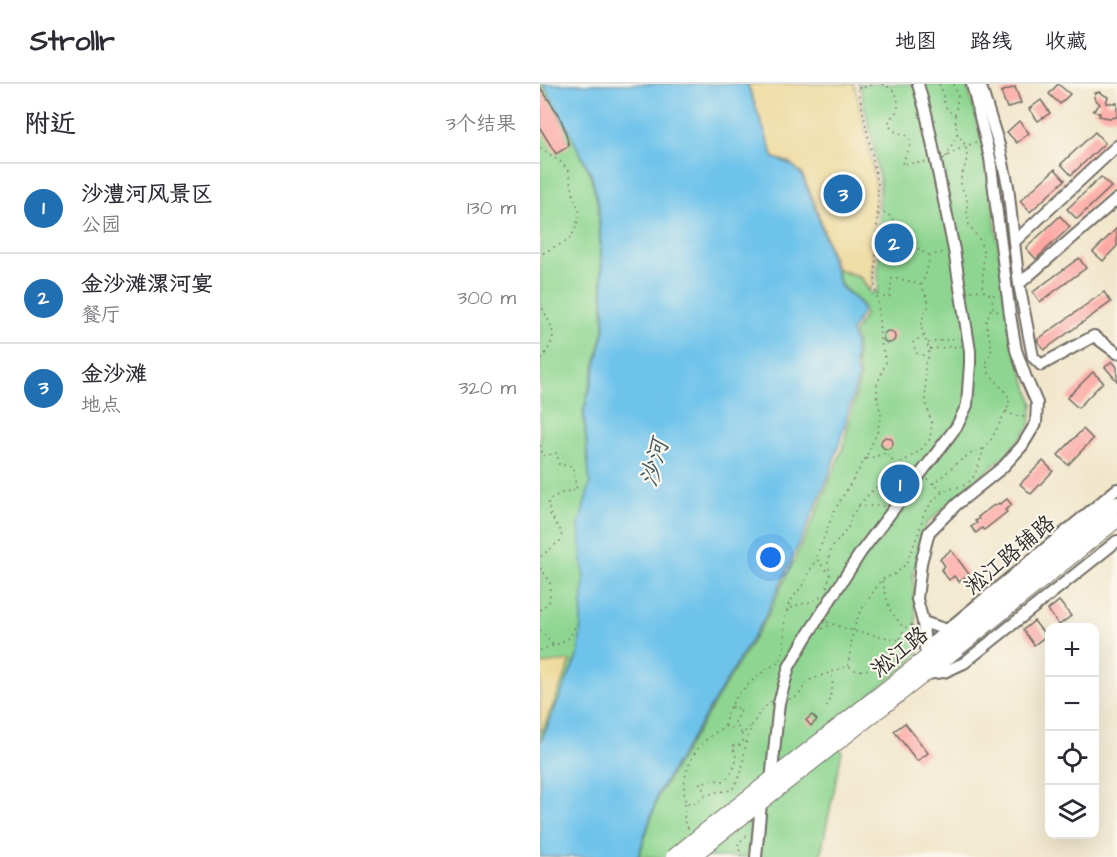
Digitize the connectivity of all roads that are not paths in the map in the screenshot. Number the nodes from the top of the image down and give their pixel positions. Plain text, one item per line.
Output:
1 (918, 84) edge
2 (972, 84) edge
3 (980, 84) edge
4 (1117, 146) edge
5 (1117, 199) edge
6 (1014, 242) junction
7 (1019, 284) junction
8 (1117, 353) edge
9 (1117, 489) edge
10 (1117, 504) edge
11 (1117, 520) edge
12 (1117, 541) edge
13 (923, 622) junction
14 (949, 633) junction
15 (928, 651) junction
16 (926, 674) junction
17 (771, 781) junction
18 (761, 803) junction
19 (710, 836) junction
20 (673, 857) edge
21 (692, 857) edge
22 (756, 857) edge

1 - 17 street
2 - 13 street
3 - 6 street
4 - 6 street
5 - 7 street
6 - 7 street
7 - 8 street
9 - 14 street, 淞江路辅路
10 - 14 main road, 淞江路
11 - 16 main road, 淞江路
12 - 16 street
13 - 14 street
13 - 15 street
14 - 15 main road, 淞江路
15 - 17 main road, 淞江路
16 - 18 main road, 淞江路
17 - 19 main road, 淞江路
18 - 19 main road, 淞江路
18 - 22 street
19 - 20 main road, bridge
19 - 21 main road, bridge

